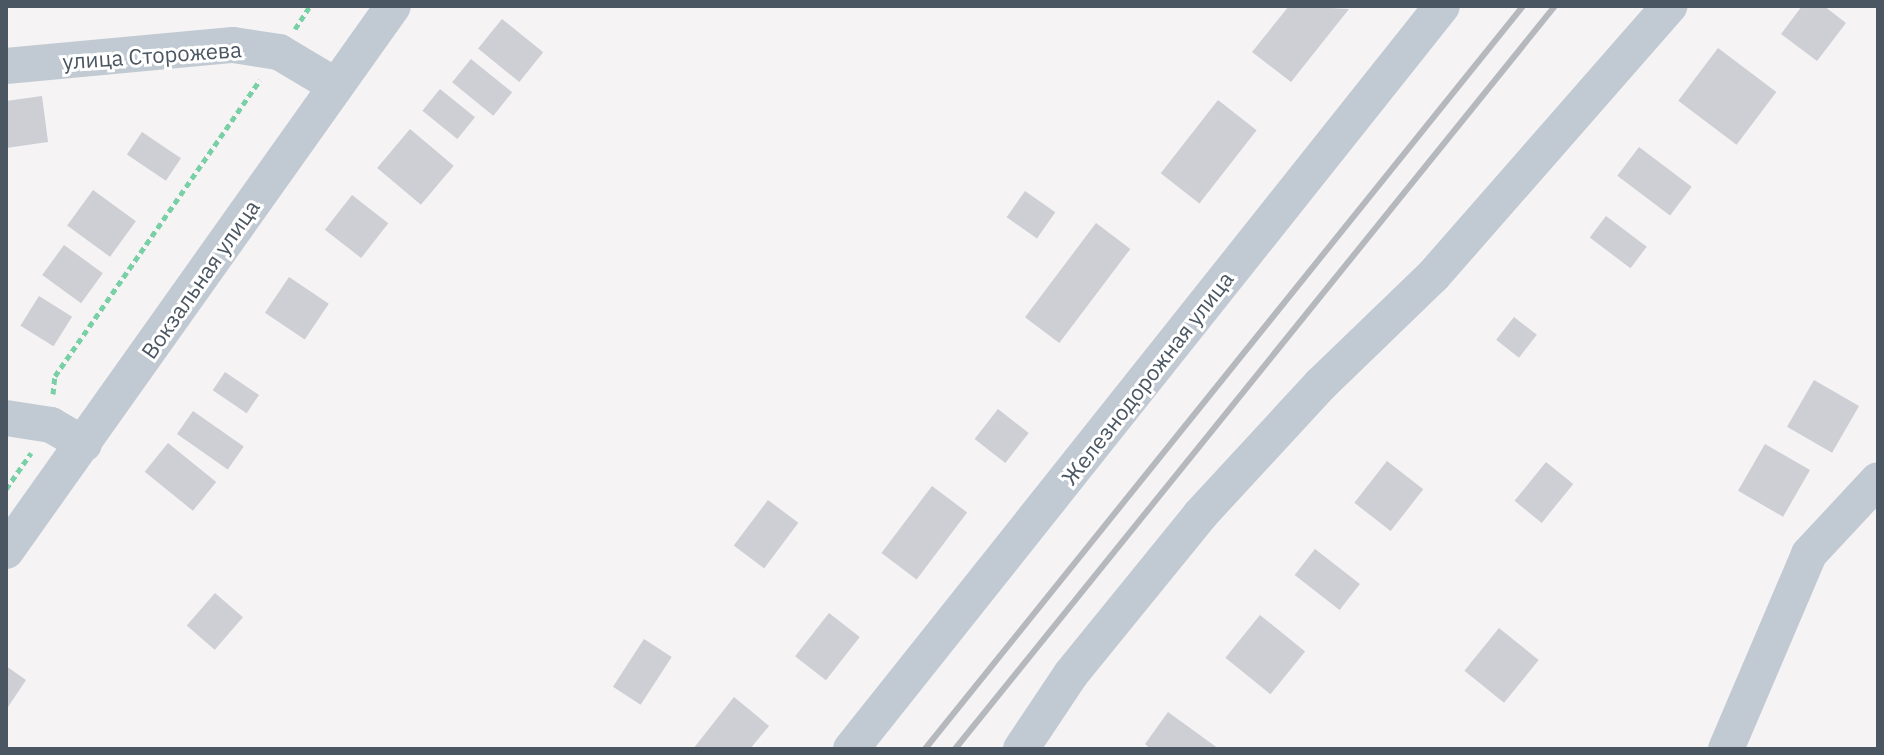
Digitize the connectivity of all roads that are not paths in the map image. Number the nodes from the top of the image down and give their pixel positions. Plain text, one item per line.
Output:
1 (393, 6) edge
2 (1442, 6) edge
3 (1669, 6) edge
4 (6, 66) edge
5 (336, 86) junction
6 (6, 418) edge
7 (84, 444) junction
8 (1878, 480) edge
9 (6, 551) edge
10 (851, 749) edge
11 (1021, 749) edge
12 (1726, 749) edge

1 - 5 street, Вокзальная улица
2 - 10 street, Железнодорожная улица
3 - 11 street
4 - 5 street, улица Сторожева
5 - 7 street, Вокзальная улица
6 - 7 street
7 - 9 street, Вокзальная улица
8 - 12 street

